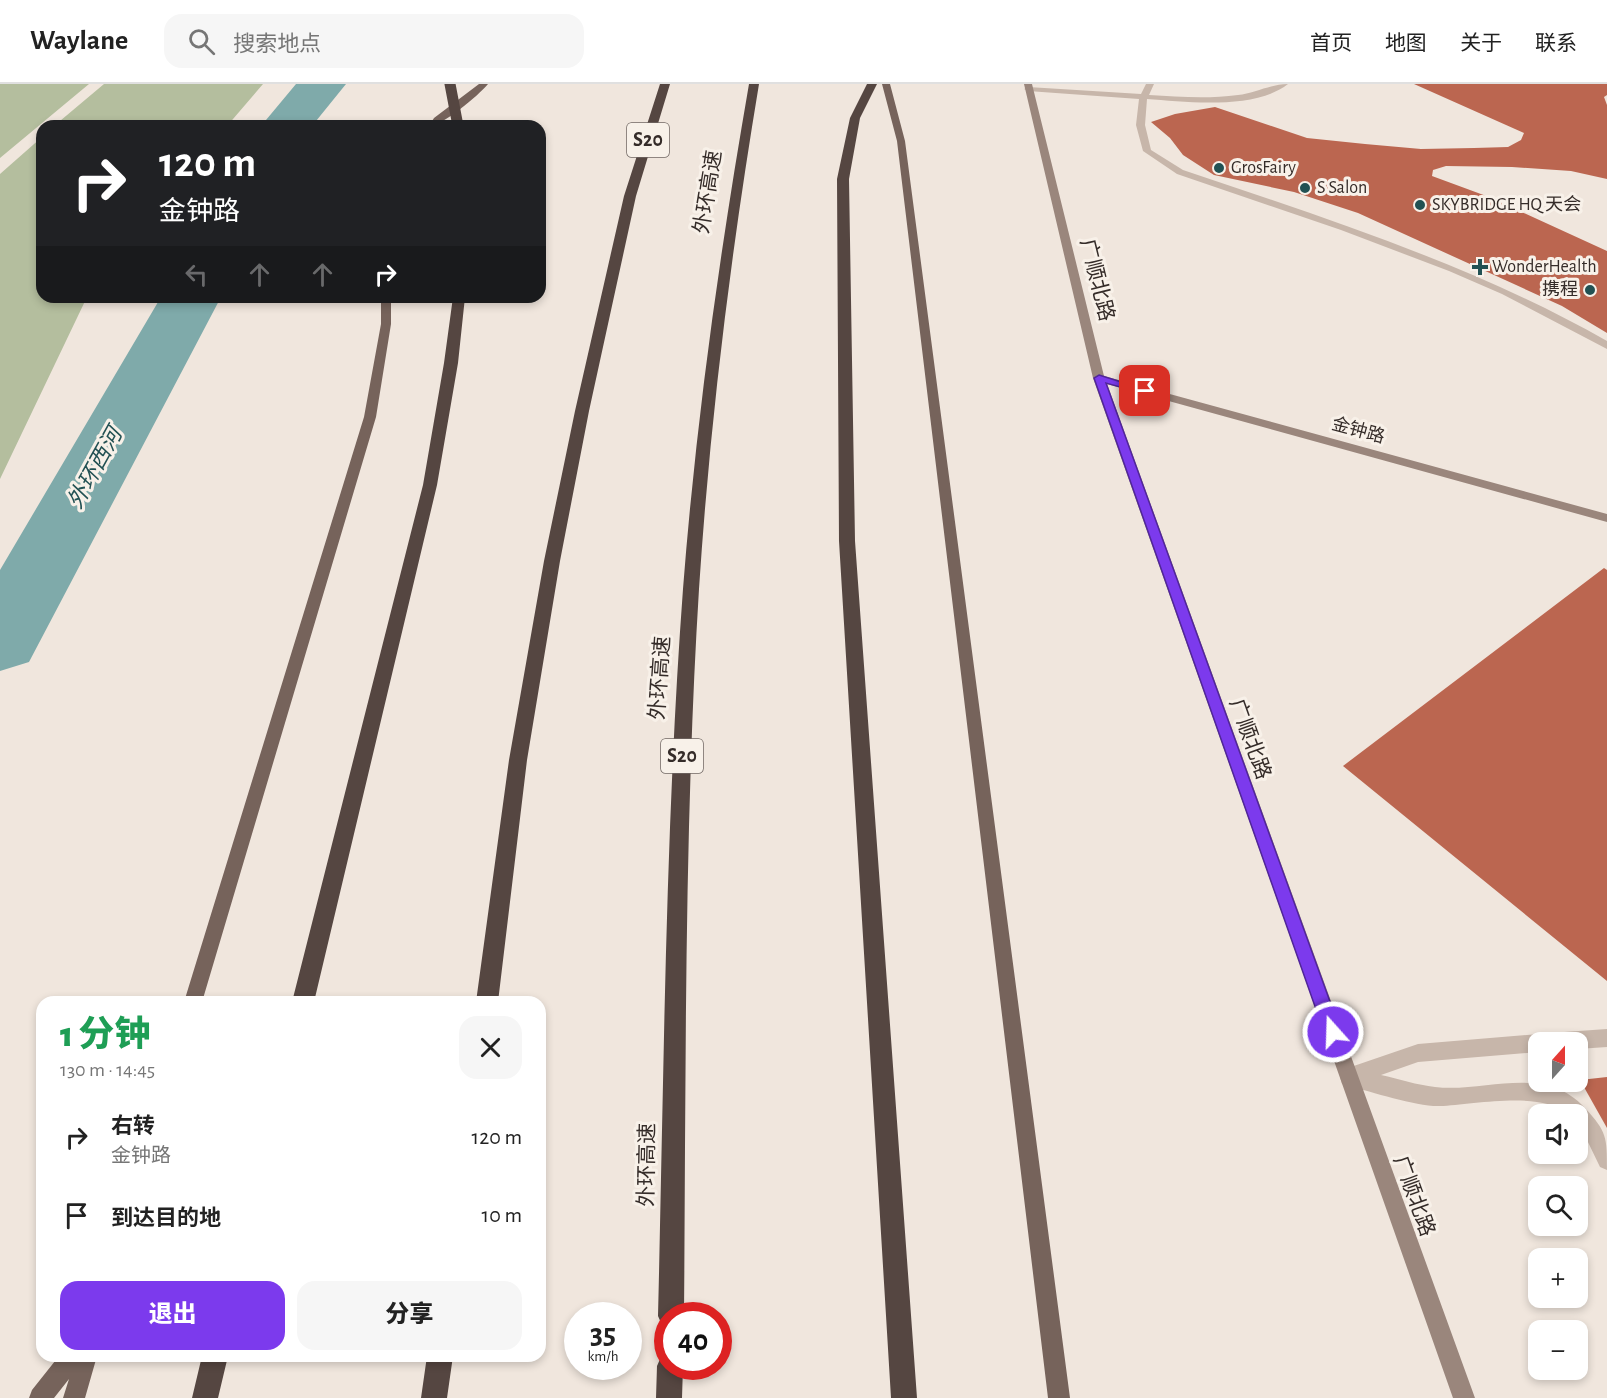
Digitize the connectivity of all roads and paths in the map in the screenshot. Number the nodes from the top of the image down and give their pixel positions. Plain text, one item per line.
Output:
1 (450, 84) edge
2 (484, 84) edge
3 (665, 84) edge
4 (754, 84) edge
5 (872, 84) edge
6 (886, 84) edge
7 (1150, 84) edge
8 (1284, 84) edge
9 (1028, 87) edge
10 (1143, 96) junction
11 (437, 120) edge
12 (457, 120) edge
13 (386, 303) edge
14 (458, 303) edge
15 (1607, 346) edge
16 (1099, 378) junction
17 (1607, 518) edge
18 (195, 996) edge
19 (304, 996) edge
20 (487, 996) edge
21 (1607, 1038) edge
22 (1588, 1039) edge
23 (1528, 1044) edge
24 (1349, 1077) junction
25 (1607, 1160) edge
26 (671, 1302) edge
27 (68, 1362) edge
28 (84, 1362) edge
29 (214, 1362) edge
30 (439, 1362) edge
31 (670, 1380) edge
32 (40, 1398) edge
33 (74, 1398) edge
34 (205, 1398) edge
35 (434, 1398) edge
36 (669, 1398) edge
37 (904, 1398) edge
38 (1059, 1398) edge
39 (1464, 1398) edge

1 - 12 highway, bridge
2 - 11 main road
3 - 20 highway, S20
4 - 26 highway, 外环高速 / S20
5 - 37 highway
6 - 38 main road
7 - 10 street
8 - 10 street
9 - 10 street
9 - 16 street, 广顺北路
10 - 15 street
13 - 18 main road
14 - 19 highway
16 - 17 street, 金钟路
16 - 24 street, 广顺北路
21 - 22 street
23 - 24 street
24 - 25 street
24 - 39 street, 广顺北路
27 - 32 main road
28 - 33 main road
29 - 34 highway
30 - 35 highway
31 - 36 highway

